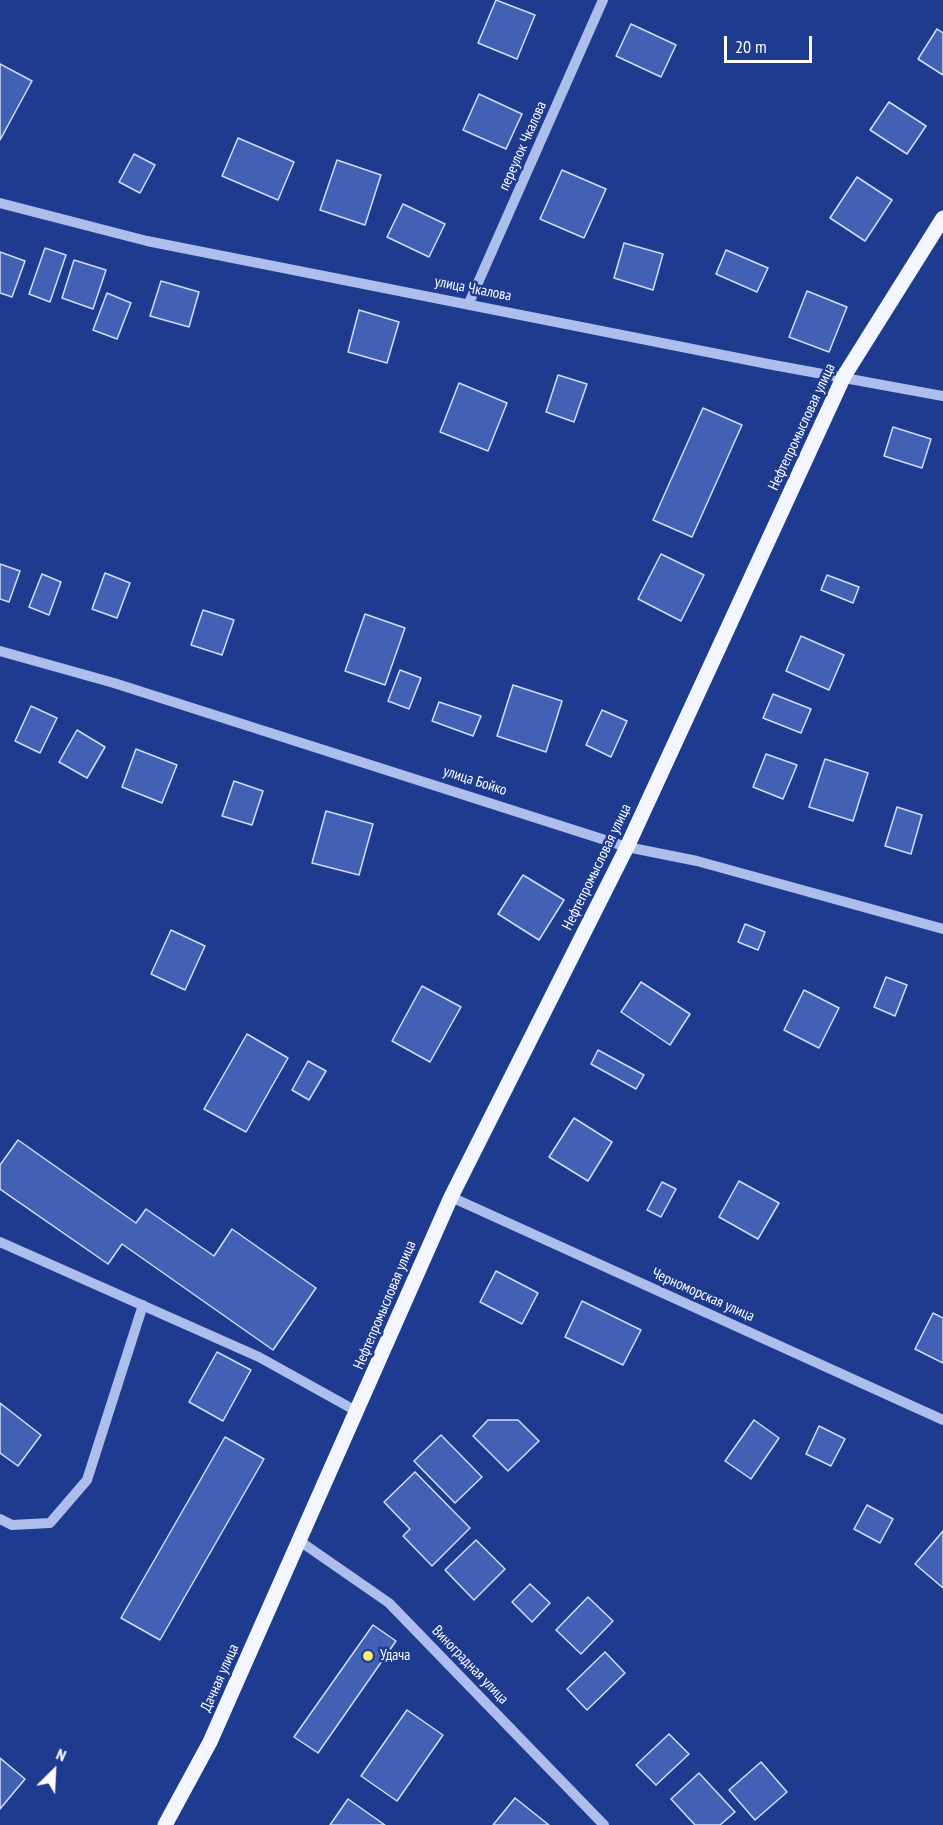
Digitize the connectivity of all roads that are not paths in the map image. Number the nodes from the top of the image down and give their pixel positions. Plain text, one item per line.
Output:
1 (603, 0) edge
2 (0, 203) edge
3 (943, 218) edge
4 (469, 303) junction
5 (844, 376) junction
6 (943, 396) edge
7 (0, 651) edge
8 (627, 847) junction
9 (943, 929) edge
10 (451, 1197) junction
11 (0, 1242) edge
12 (142, 1305) junction
13 (358, 1412) junction
14 (943, 1420) edge
15 (0, 1519) edge
16 (301, 1542) junction
17 (165, 1825) edge
18 (604, 1825) edge

1 - 4 street, переулок Чкалова
2 - 4 street, улица Чкалова
3 - 5 main road, Нефтепромысловая улица
4 - 5 street, улица Чкалова
5 - 6 street, улица Чкалова
5 - 8 main road, Нефтепромысловая улица
7 - 8 street, улица Бойко
8 - 9 street, улица Бойко
8 - 10 main road, Нефтепромысловая улица
10 - 13 main road, Нефтепромысловая улица
10 - 14 street, Черноморская улица
11 - 12 street
12 - 13 street
12 - 15 street
13 - 16 main road, Нефтепромысловая улица
16 - 17 main road, Дачная улица
16 - 18 street, Виноградная улица

